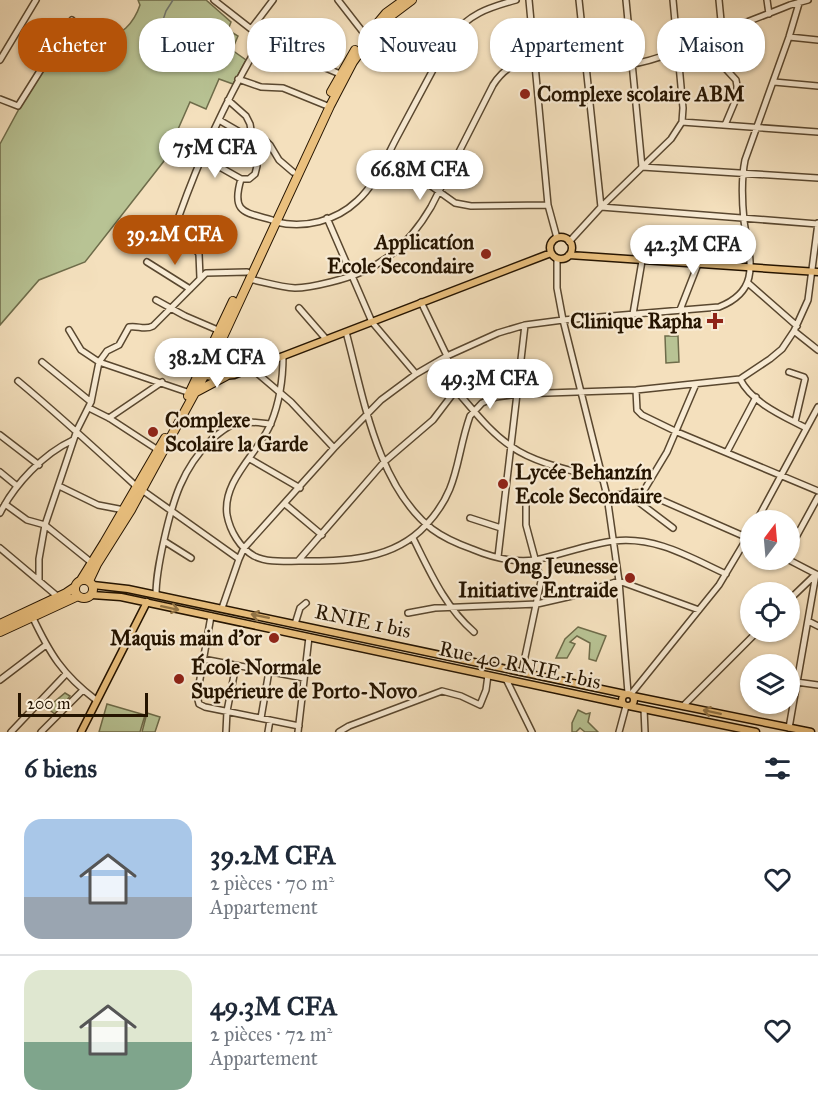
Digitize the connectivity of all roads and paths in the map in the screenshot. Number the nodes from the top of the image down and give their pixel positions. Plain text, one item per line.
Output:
1 (35, 0) edge
2 (214, 0) edge
3 (273, 0) edge
4 (338, 0) edge
5 (404, 0) edge
6 (412, 0) edge
7 (483, 0) edge
8 (516, 0) edge
9 (529, 0) edge
10 (579, 0) edge
11 (626, 0) edge
12 (673, 0) edge
13 (719, 0) edge
14 (767, 0) edge
15 (808, 0) edge
16 (798, 2) edge
17 (489, 7) junction
18 (769, 14) junction
19 (259, 18) edge
20 (382, 18) edge
21 (531, 18) edge
22 (581, 18) edge
23 (628, 18) edge
24 (674, 18) edge
25 (721, 18) edge
26 (758, 18) edge
27 (247, 26) edge
28 (358, 26) edge
29 (789, 37) junction
30 (818, 40) edge
31 (358, 48) edge
32 (0, 60) edge
33 (247, 63) edge
34 (39, 72) edge
35 (335, 72) edge
36 (505, 72) edge
37 (535, 72) edge
38 (587, 72) edge
39 (633, 72) edge
40 (679, 72) edge
41 (730, 72) edge
42 (340, 74) junction
43 (238, 79) junction
44 (774, 82) junction
45 (818, 86) edge
46 (0, 99) edge
47 (228, 100) junction
48 (325, 105) junction
49 (219, 120) junction
50 (682, 122) junction
51 (725, 125) junction
52 (755, 128) junction
53 (818, 132) edge
54 (252, 136) junction
55 (390, 151) junction
56 (202, 157) junction
57 (642, 167) junction
58 (293, 172) junction
59 (742, 173) junction
60 (818, 178) edge
61 (241, 179) junction
62 (438, 191) junction
63 (548, 205) junction
64 (601, 207) junction
65 (327, 218) junction
66 (744, 218) junction
67 (274, 221) junction
68 (818, 223) edge
69 (557, 238) junction
70 (569, 242) junction
71 (551, 253) junction
72 (569, 255) junction
73 (557, 259) junction
74 (642, 261) junction
75 (147, 262) dead end
76 (199, 263) junction
77 (698, 264) junction
78 (751, 268) junction
79 (815, 272) edge
80 (208, 273) junction
81 (248, 276) junction
82 (353, 277) junction
83 (200, 278) junction
84 (748, 283) junction
85 (190, 289) junction
86 (156, 300) dead end
87 (421, 302) junction
88 (172, 308) junction
89 (299, 308) dead end
90 (680, 310) junction
91 (633, 314) junction
92 (563, 320) junction
93 (372, 322) junction
94 (525, 325) junction
95 (795, 328) junction
96 (69, 330) dead end
97 (220, 331) junction
98 (346, 332) junction
99 (326, 339) junction
100 (216, 350) junction
101 (818, 350) edge
102 (283, 356) junction
103 (447, 356) junction
104 (42, 362) dead end
105 (99, 362) junction
106 (207, 364) junction
107 (251, 368) junction
108 (789, 372) dead end
109 (229, 374) junction
110 (416, 374) junction
111 (202, 375) junction
112 (740, 379) junction
113 (18, 381) dead end
114 (162, 382) junction
115 (696, 384) junction
116 (454, 388) junction
117 (636, 390) junction
118 (193, 392) junction
119 (580, 392) junction
120 (279, 394) junction
121 (518, 394) junction
122 (756, 397) junction
123 (90, 405) junction
124 (818, 407) edge
125 (474, 410) junction
126 (368, 413) junction
127 (109, 418) junction
128 (795, 422) junction
129 (271, 424) junction
130 (806, 428) junction
131 (76, 430) junction
132 (677, 432) junction
133 (0, 435) edge
134 (73, 440) junction
135 (511, 447) junction
136 (334, 448) junction
137 (158, 450) junction
138 (727, 452) junction
139 (250, 459) junction
140 (384, 462) junction
141 (39, 465) junction
142 (0, 472) edge
143 (781, 475) junction
144 (603, 479) junction
145 (17, 486) junction
146 (59, 486) junction
147 (300, 488) junction
148 (139, 489) junction
149 (818, 491) edge
150 (644, 492) junction
151 (635, 493) junction
152 (607, 496) junction
153 (818, 497) edge
154 (5, 504) junction
155 (285, 504) junction
156 (526, 505) dead end
157 (124, 510) junction
158 (762, 510) edge
159 (170, 511) junction
160 (0, 513) edge
161 (470, 518) dead end
162 (427, 524) junction
163 (45, 525) junction
164 (501, 528) junction
165 (673, 528) dead end
166 (800, 530) edge
167 (740, 533) edge
168 (322, 535) junction
169 (413, 538) junction
170 (164, 541) junction
171 (614, 541) junction
172 (0, 548) edge
173 (244, 548) junction
174 (740, 551) edge
175 (498, 557) junction
176 (191, 558) dead end
177 (239, 559) junction
178 (534, 560) junction
179 (298, 561) junction
180 (92, 563) junction
181 (800, 565) edge
182 (817, 573) edge
183 (726, 574) junction
184 (39, 580) junction
185 (619, 581) junction
186 (84, 583) junction
187 (800, 589) edge
188 (92, 595) junction
189 (156, 595) junction
190 (57, 596) junction
191 (78, 596) junction
192 (147, 602) junction
193 (306, 603) dead end
194 (537, 604) junction
195 (222, 608) junction
196 (451, 608) junction
197 (699, 610) junction
198 (408, 613) dead end
199 (32, 616) junction
200 (211, 616) junction
201 (808, 621) junction
202 (0, 624) edge
203 (296, 624) junction
204 (818, 626) edge
205 (0, 632) edge
206 (474, 632) dead end
207 (309, 637) junction
208 (747, 642) edge
209 (46, 645) junction
210 (204, 659) junction
211 (236, 665) junction
212 (800, 665) edge
213 (269, 671) junction
214 (522, 671) junction
215 (66, 674) junction
216 (488, 675) junction
217 (304, 678) junction
218 (506, 679) junction
219 (0, 680) edge
220 (800, 682) edge
221 (818, 685) edge
222 (83, 690) junction
223 (629, 694) junction
224 (96, 700) junction
225 (626, 705) junction
226 (683, 706) junction
227 (644, 709) junction
228 (227, 711) junction
229 (791, 714) edge
230 (261, 718) junction
231 (270, 720) junction
232 (789, 728) junction
233 (298, 729) edge
234 (11, 732) edge
235 (41, 732) edge
236 (81, 732) edge
237 (226, 732) edge
238 (268, 732) edge
239 (339, 732) edge
240 (532, 732) edge
241 (619, 732) edge
242 (645, 732) edge
243 (754, 732) edge
244 (811, 732) edge

1 - 32 street
2 - 27 street
3 - 19 street
4 - 28 street
5 - 20 highway
6 - 67 highway
7 - 17 street
8 - 17 street
9 - 21 street
10 - 22 street
11 - 23 street
12 - 24 street
13 - 25 street
14 - 18 street
15 - 16 street
16 - 18 street
16 - 29 street
17 - 55 street
18 - 26 street
29 - 30 street
29 - 44 street
31 - 42 highway
33 - 43 street
34 - 46 street
35 - 42 street
36 - 62 street
37 - 63 street
38 - 64 street
39 - 57 street
40 - 50 street
41 - 51 street
42 - 48 highway
43 - 47 street
43 - 48 street
44 - 45 street
44 - 52 street
47 - 49 street
47 - 54 street
48 - 58 highway
49 - 54 street
49 - 56 street
50 - 51 street
50 - 57 street
51 - 52 street
52 - 53 street
52 - 59 street
54 - 58 street
54 - 61 street
55 - 62 street
55 - 65 street
56 - 61 street
56 - 76 street
57 - 59 street
57 - 64 street
58 - 67 highway
59 - 60 street
59 - 66 street
61 - 67 street
62 - 63 street
62 - 82 street
63 - 69 street
64 - 66 street
64 - 70 street
65 - 67 street
65 - 82 street
66 - 68 street
66 - 78 street
67 - 81 highway
68 - 79 street
69 - 70 main road
69 - 71 main road
70 - 72 main road
71 - 73 main road
71 - 87 main road
72 - 73 main road
72 - 74 main road
73 - 92 street
74 - 77 main road
74 - 91 street
75 - 85 street
76 - 80 street
76 - 83 street
77 - 78 main road
77 - 90 street
78 - 79 main road
78 - 84 street
79 - 95 street
80 - 81 street
80 - 83 street
81 - 82 street
81 - 97 highway
81 - 100 highway
82 - 93 street
83 - 85 street
84 - 90 street
84 - 95 street
85 - 88 street
86 - 88 street
87 - 93 main road
87 - 103 street
88 - 97 street
88 - 105 street
89 - 99 street
90 - 91 street
91 - 92 street
92 - 94 street
92 - 119 street
93 - 98 main road
93 - 110 street
94 - 103 street
94 - 121 street
95 - 101 street
95 - 112 street
96 - 105 street
97 - 106 highway
98 - 99 main road
98 - 126 street
99 - 102 main road
100 - 106 highway
100 - 109 highway
102 - 107 main road
102 - 120 street
103 - 110 street
103 - 116 street
104 - 123 street
105 - 114 street
105 - 123 street
106 - 109 main road
106 - 111 highway
107 - 109 main road
107 - 120 street
108 - 128 street
109 - 111 main road
109 - 118 highway
110 - 126 street
111 - 118 highway
112 - 115 street
112 - 122 street
113 - 131 street
114 - 118 street
114 - 127 street
115 - 117 street
115 - 132 street
116 - 125 street
116 - 140 street
117 - 119 street
117 - 132 street
118 - 137 highway
118 - 148 highway
119 - 121 street
119 - 144 street
120 - 129 street
120 - 136 street
121 - 125 street
121 - 135 street
122 - 128 street
122 - 138 street
123 - 127 street
123 - 131 street
124 - 130 street
125 - 135 street
125 - 162 street
126 - 136 street
126 - 140 street
127 - 137 street
128 - 130 street
129 - 139 street
129 - 159 street
130 - 143 street
131 - 134 street
131 - 148 street
132 - 138 street
132 - 150 street
133 - 141 street
134 - 141 street
134 - 146 street
135 - 144 street
135 - 164 street
136 - 147 street
137 - 148 highway
138 - 143 street
139 - 147 street
139 - 173 street
140 - 162 street
140 - 168 street
141 - 145 street
142 - 145 street
143 - 149 street
143 - 158 street
144 - 152 street
145 - 154 street
146 - 157 street
146 - 163 street
147 - 155 street
148 - 157 highway
148 - 159 street
148 - 186 highway
150 - 151 street
150 - 167 street
151 - 152 street
151 - 165 street
152 - 171 street
153 - 166 street
154 - 160 street
154 - 163 street
155 - 168 street
155 - 173 street
156 - 178 street
157 - 180 highway
159 - 170 street
159 - 177 street
161 - 164 street
162 - 169 street
162 - 175 street
163 - 180 street
163 - 184 street
164 - 175 street
168 - 179 street
169 - 179 street
169 - 196 street
170 - 176 street
170 - 189 street
171 - 178 street
171 - 183 street
171 - 185 street
172 - 184 street
173 - 177 street
173 - 179 street
174 - 183 street
175 - 178 street
177 - 195 street
178 - 194 street
180 - 186 highway
181 - 182 street
182 - 187 street
182 - 201 street
183 - 197 street
184 - 190 street
185 - 194 street
185 - 197 street
185 - 223 street
186 - 188 highway
186 - 189 main road, RNIE 1 bis
186 - 190 highway
186 - 191 highway
188 - 191 highway
188 - 192 main road, Rue 40 RNIE 1 bis
189 - 195 main road, RNIE 1 bis
190 - 202 highway
191 - 199 highway
192 -> 200 main road, Rue 40 RNIE 1 bis
192 - 224 main road
193 - 203 street
194 - 196 street
194 - 214 street
203 -> 195 main road, RNIE 1 bis
196 - 198 street
196 - 206 street
197 - 223 street
199 - 205 highway
199 - 209 street
200 - 207 main road, Rue 40 RNIE 1 bis
200 - 210 street
201 - 204 street
201 - 212 street
203 - 214 main road, RNIE 1 bis
207 - 216 main road, Rue 40 RNIE 1 bis
207 - 217 street
208 - 226 street
209 - 215 street
209 - 219 street
210 - 211 street
210 - 228 street
211 - 213 street
211 - 228 street
213 - 217 street
213 - 230 street
214 - 223 main road, RNIE 1 bis
215 - 222 street
215 - 234 street
216 - 218 main road, Rue 40 RNIE 1 bis
216 - 239 street
217 - 233 street
218 - 225 main road, Rue 40 RNIE 1 bis
218 - 240 street
220 - 221 street
222 - 224 street
222 - 235 street
223 - 225 main road
223 - 225 main road
223 - 226 main road
224 - 236 main road
225 - 227 main road, Rue 40 RNIE 1 bis
225 - 241 street
232 -> 226 main road
227 - 242 street
227 - 243 main road, Rue 40 RNIE 1 bis
228 - 230 street
228 - 237 street
229 - 232 street
230 - 231 street
231 - 233 street
231 - 238 street
232 - 244 main road

